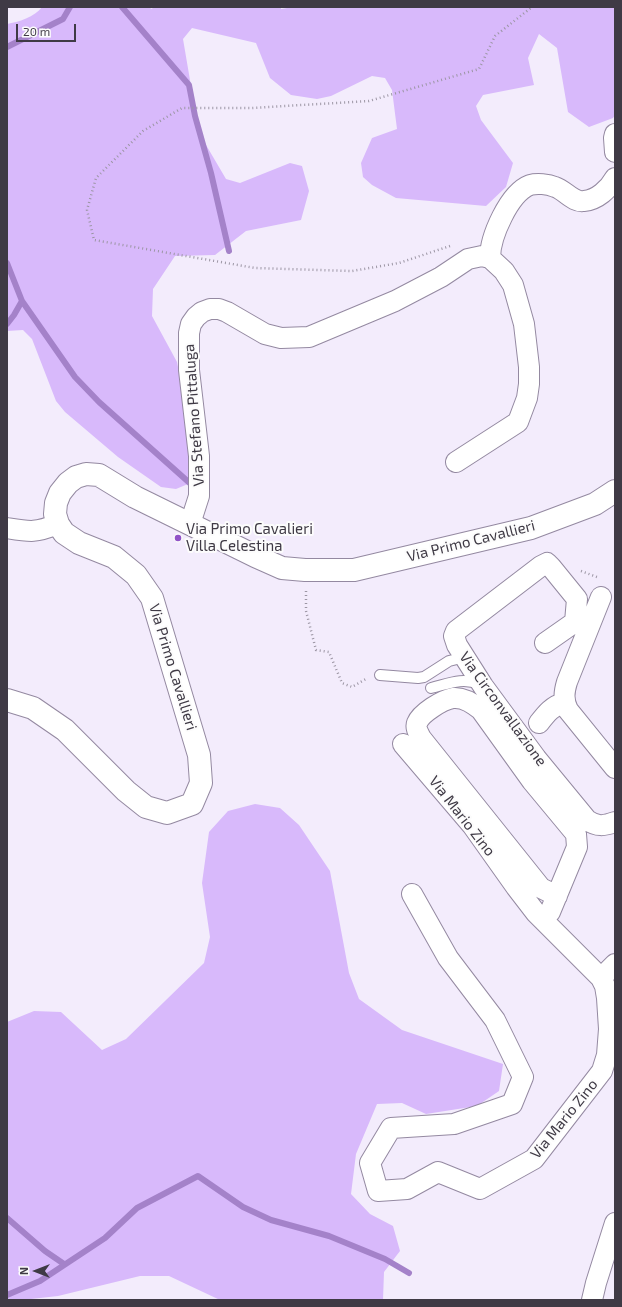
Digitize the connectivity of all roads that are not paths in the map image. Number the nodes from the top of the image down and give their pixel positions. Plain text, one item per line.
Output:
1 (615, 134) edge
2 (615, 152) edge
3 (615, 178) edge
4 (490, 258) junction
5 (456, 462) dead end
6 (615, 491) edge
7 (58, 524) junction
8 (190, 524) junction
9 (7, 528) edge
10 (601, 597) dead end
11 (546, 643) dead end
12 (465, 657) junction
13 (380, 675) road end
14 (483, 686) junction
15 (431, 688) dead end
16 (7, 700) edge
17 (564, 703) junction
18 (539, 723) dead end
19 (403, 744) dead end
20 (615, 768) edge
21 (615, 822) edge
22 (412, 894) dead end
23 (557, 896) junction
24 (544, 920) junction
25 (615, 964) edge
26 (601, 978) junction
27 (615, 1223) edge
28 (592, 1300) edge

1 - 2 street
3 - 4 street
4 - 5 street
4 - 8 street, Via Stefano Pittaluga
6 - 8 main road, Via Primo Cavallieri
7 - 8 main road, Via Primo Cavallieri
7 - 9 street
7 - 16 main road, Via Primo Cavallieri
10 - 17 street
11 - 12 street, Via Circonvallazione
12 - 13 lane
12 - 14 street, Via Circonvallazione
14 - 15 lane
14 - 21 street, Via Circonvallazione
17 - 18 street
17 - 20 street
19 - 24 street, Via Mario Zino
22 - 26 street, Via Mario Zino
23 - 23 street
23 - 24 street
24 - 26 street, Via Mario Zino
25 - 26 street
27 - 28 street

